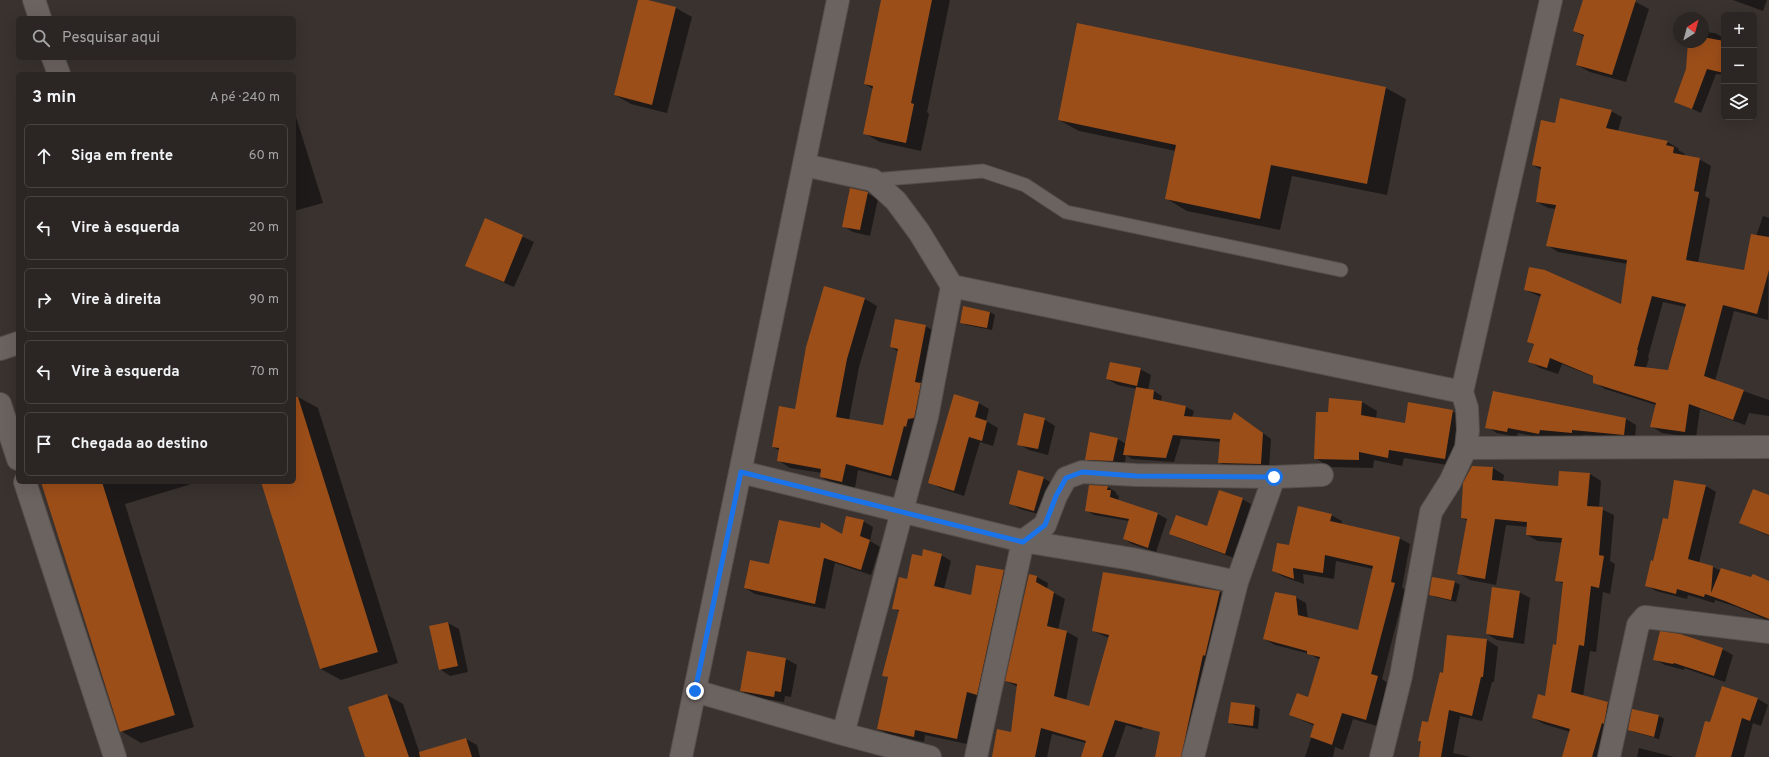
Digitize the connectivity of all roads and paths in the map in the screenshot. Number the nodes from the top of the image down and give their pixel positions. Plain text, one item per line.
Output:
1 (34, 0) edge
2 (838, 0) edge
3 (1551, 0) edge
4 (39, 16) edge
5 (54, 60) edge
6 (58, 72) edge
7 (804, 165) junction
8 (873, 180) junction
9 (1341, 270) dead end
10 (952, 286) junction
11 (16, 344) edge
12 (0, 349) edge
13 (1462, 392) junction
14 (0, 404) edge
15 (1769, 447) edge
16 (1466, 448) junction
17 (16, 453) edge
18 (741, 472) junction
19 (1322, 475) dead end
20 (1274, 477) junction
21 (27, 484) edge
22 (902, 512) junction
23 (1023, 542) junction
24 (1237, 582) junction
25 (1769, 632) edge
26 (695, 691) junction
27 (843, 734) junction
28 (116, 757) edge
29 (681, 757) edge
30 (930, 757) edge
31 (976, 757) edge
32 (1193, 757) edge
33 (1381, 757) edge
34 (1609, 757) edge

1 - 4 street
2 - 7 street
3 - 13 street
5 - 6 street
7 - 8 street
7 - 18 street
8 - 9 lane
8 - 10 street
10 - 13 street
10 - 22 street
11 - 12 street
13 - 16 street
14 - 17 street
15 - 16 street
16 - 33 street
18 - 22 street
18 - 26 street
19 - 20 street
20 - 23 street
20 - 24 street
21 - 28 street
22 - 23 street
22 - 27 street
23 - 24 street
23 - 31 street
24 - 32 street
25 - 34 street
26 - 27 street
26 - 29 street
27 - 30 street

